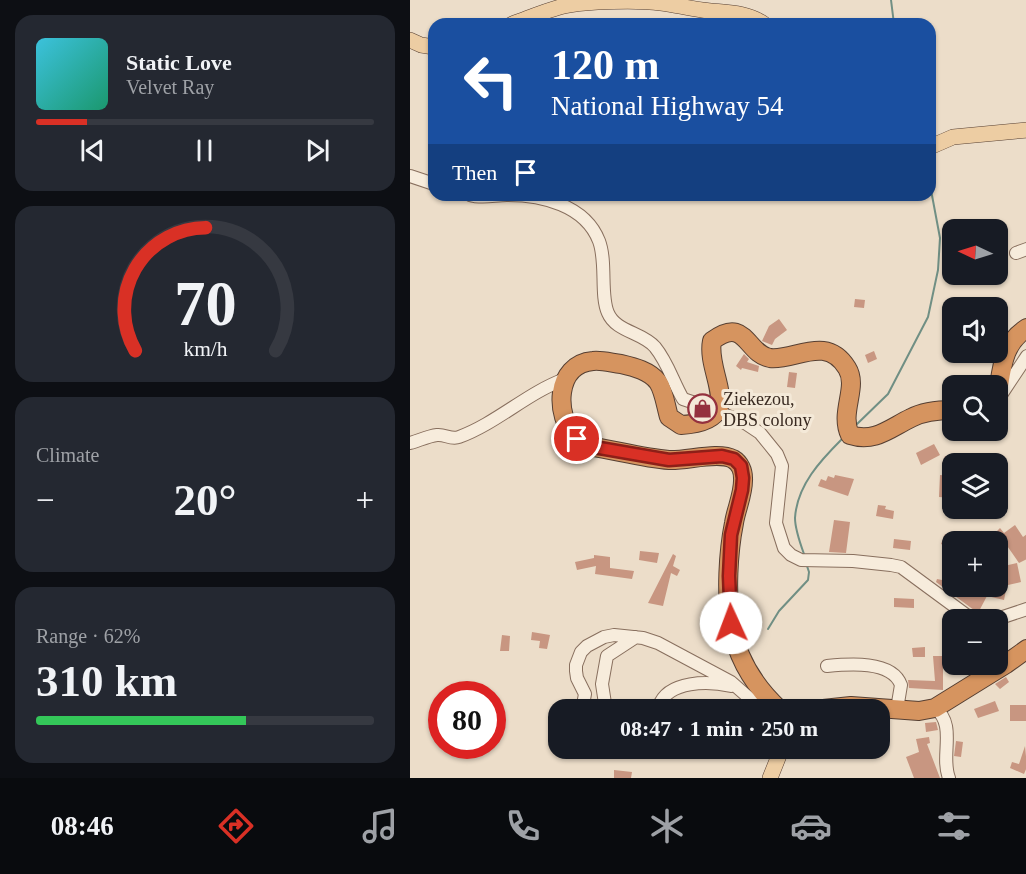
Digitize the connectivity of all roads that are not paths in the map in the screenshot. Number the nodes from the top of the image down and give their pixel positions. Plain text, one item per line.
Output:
1 (529, 18) edge
2 (755, 18) edge
3 (410, 40) edge
4 (428, 46) edge
5 (1026, 130) edge
6 (936, 144) edge
7 (410, 176) edge
8 (428, 182) edge
9 (548, 201) edge
10 (1026, 328) edge
11 (1026, 356) edge
12 (1001, 375) edge
13 (565, 379) junction
14 (1008, 383) edge
15 (942, 411) edge
16 (716, 412) junction
17 (410, 443) edge
18 (958, 609) edge
19 (1026, 609) edge
20 (1008, 615) edge
21 (636, 637) junction
22 (1026, 649) edge
23 (827, 666) dead end
24 (738, 687) junction
25 (584, 699) edge
26 (604, 699) edge
27 (663, 699) edge
28 (751, 699) edge
29 (769, 699) edge
30 (935, 708) junction
31 (890, 709) edge
32 (897, 709) junction
33 (778, 759) edge
34 (770, 778) edge
35 (949, 778) edge

1 - 2 main road
3 - 4 main road
5 - 6 main road
7 - 8 street
9 - 16 street
10 - 12 highway
11 - 14 street
13 - 16 highway
13 - 17 street
13 - 29 highway
15 - 16 highway
16 - 18 street
19 - 20 street
21 - 24 street
21 - 25 street
21 - 26 street
22 - 30 highway
23 - 32 street
24 - 27 street
24 - 28 street
30 - 32 highway
30 - 35 street
31 - 32 highway
33 - 34 main road

